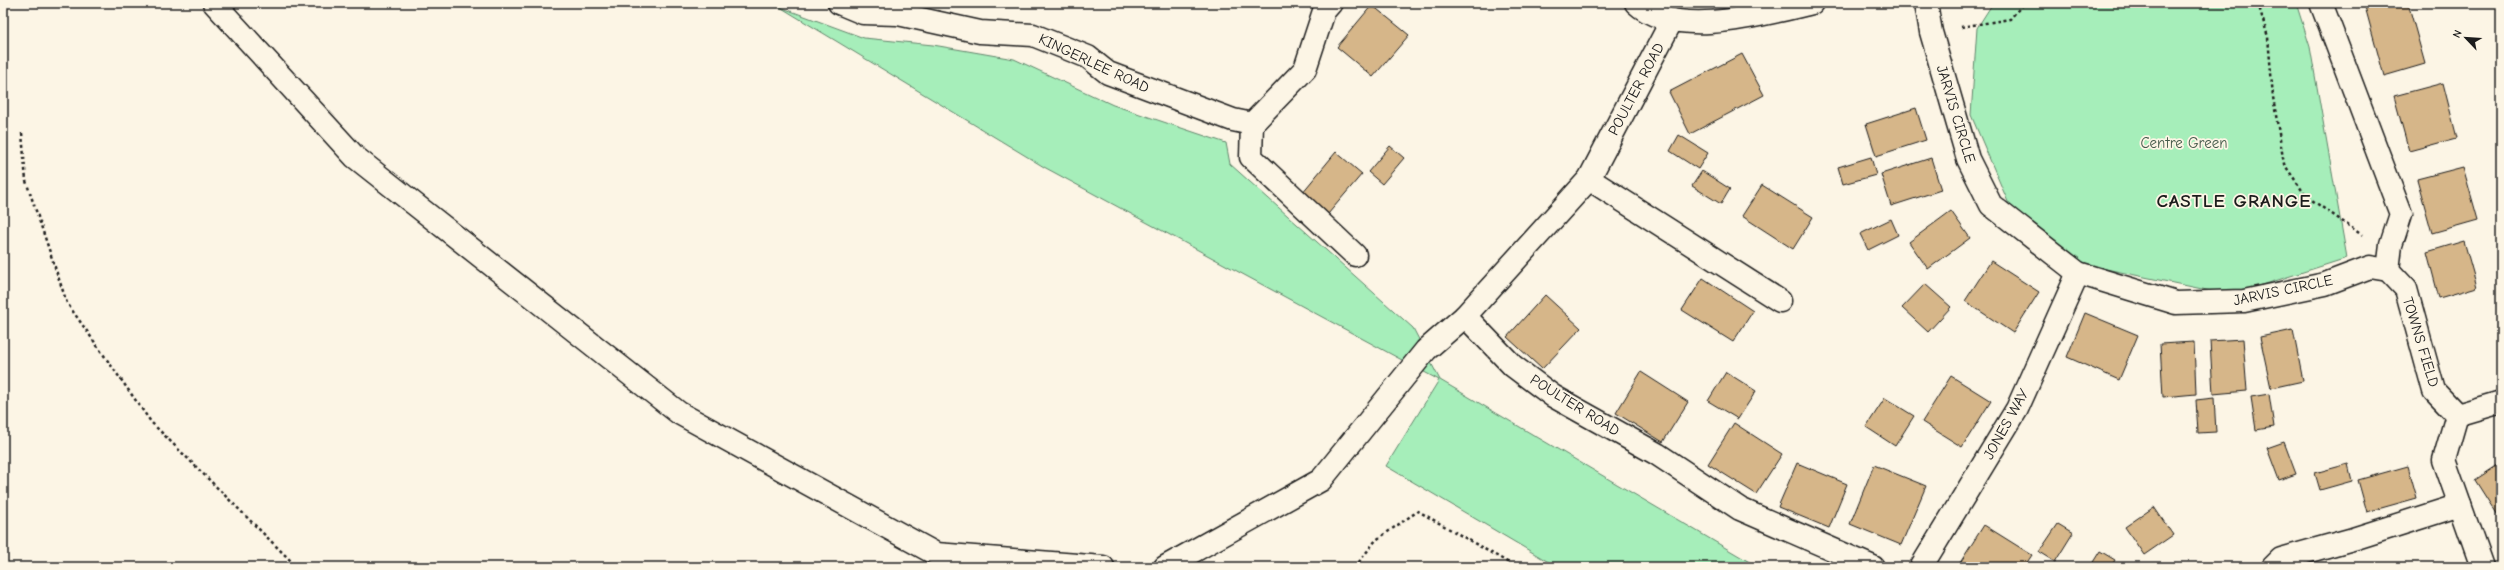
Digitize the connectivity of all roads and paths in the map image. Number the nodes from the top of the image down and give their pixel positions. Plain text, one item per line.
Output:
1 (214, 3) edge
2 (839, 3) edge
3 (1331, 3) edge
4 (1636, 3) edge
5 (1812, 3) edge
6 (1926, 3) edge
7 (2024, 3) edge
8 (2258, 3) edge
9 (2321, 3) edge
10 (1672, 20) junction
11 (1931, 32) junction
12 (1252, 124) junction
13 (22, 133) dead end
14 (1589, 179) junction
15 (2391, 245) junction
16 (1355, 255) dead end
17 (2388, 270) junction
18 (2078, 273) junction
19 (1780, 301) dead end
20 (1465, 316) junction
21 (2501, 402) edge
22 (2457, 415) junction
23 (2460, 505) junction
24 (297, 567) edge
25 (1103, 567) edge
26 (1165, 567) edge
27 (1355, 567) edge
28 (1516, 567) edge
29 (1873, 567) edge
30 (1921, 567) edge
31 (2273, 567) edge
32 (2482, 567) edge

1 - 25 street
2 - 12 street, KINGERLEE ROAD
3 - 12 street
4 - 10 street
5 - 10 street
6 - 11 street, JARVIS CIRCLE
7 - 11 path
8 - 15 path
9 - 15 street
10 - 14 street, POULTER ROAD
11 - 18 street, JARVIS CIRCLE
12 - 16 street
13 - 24 path
14 - 19 street
14 - 20 street, POULTER ROAD
15 - 17 street
17 - 18 street, JARVIS CIRCLE
17 - 22 street, TOWNS FIELD
18 - 30 street, JONES WAY
20 - 26 street, POULTER ROAD
20 - 29 street, POULTER ROAD
21 - 22 street
22 - 23 street
23 - 31 street
23 - 32 street
27 - 28 path

